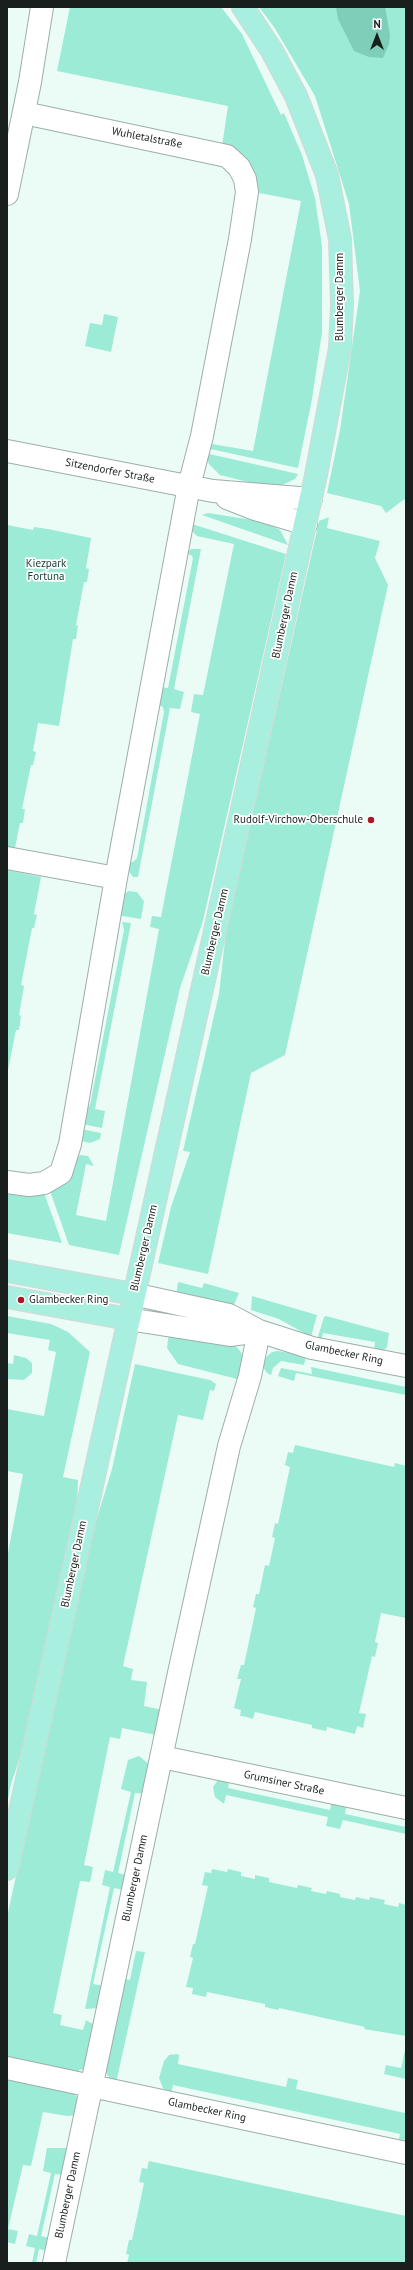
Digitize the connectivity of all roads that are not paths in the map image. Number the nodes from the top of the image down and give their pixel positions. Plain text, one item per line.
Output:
1 (42, 7) edge
2 (243, 7) edge
3 (24, 113) junction
4 (7, 194) edge
5 (7, 450) edge
6 (189, 486) junction
7 (311, 499) junction
8 (269, 504) junction
9 (306, 524) junction
10 (7, 858) edge
11 (116, 878) junction
12 (7, 1182) edge
13 (7, 1270) edge
14 (133, 1294) junction
15 (7, 1297) edge
16 (128, 1319) junction
17 (259, 1331) junction
18 (406, 1366) edge
19 (162, 1757) junction
20 (406, 1808) edge
21 (7, 1869) edge
22 (7, 2068) edge
23 (92, 2086) junction
24 (406, 2153) edge
25 (54, 2263) edge

1 - 3 street
2 - 7 main road, Blumberger Damm
3 - 4 street
3 - 6 street, Wuhletalstraße
5 - 6 street, Sitzendorfer Straße
6 - 8 street, Sitzendorfer Straße
6 - 11 street
7 - 8 street, Sitzendorfer Straße
7 - 9 main road, Blumberger Damm
8 - 9 street, Sitzendorfer Straße
9 - 14 main road, Blumberger Damm
10 - 11 street
11 - 12 street
13 - 14 main road
14 - 16 main road, Blumberger Damm
14 - 17 street, Glambecker Ring
15 - 16 main road
16 - 17 street, Glambecker Ring
16 - 21 main road, Blumberger Damm
17 - 18 street, Glambecker Ring
17 - 19 street, Blumberger Damm
19 - 20 street, Grumsiner Straße
19 - 23 street, Blumberger Damm
22 - 23 street, Glambecker Ring
23 - 24 street, Glambecker Ring
23 - 25 street, Blumberger Damm

